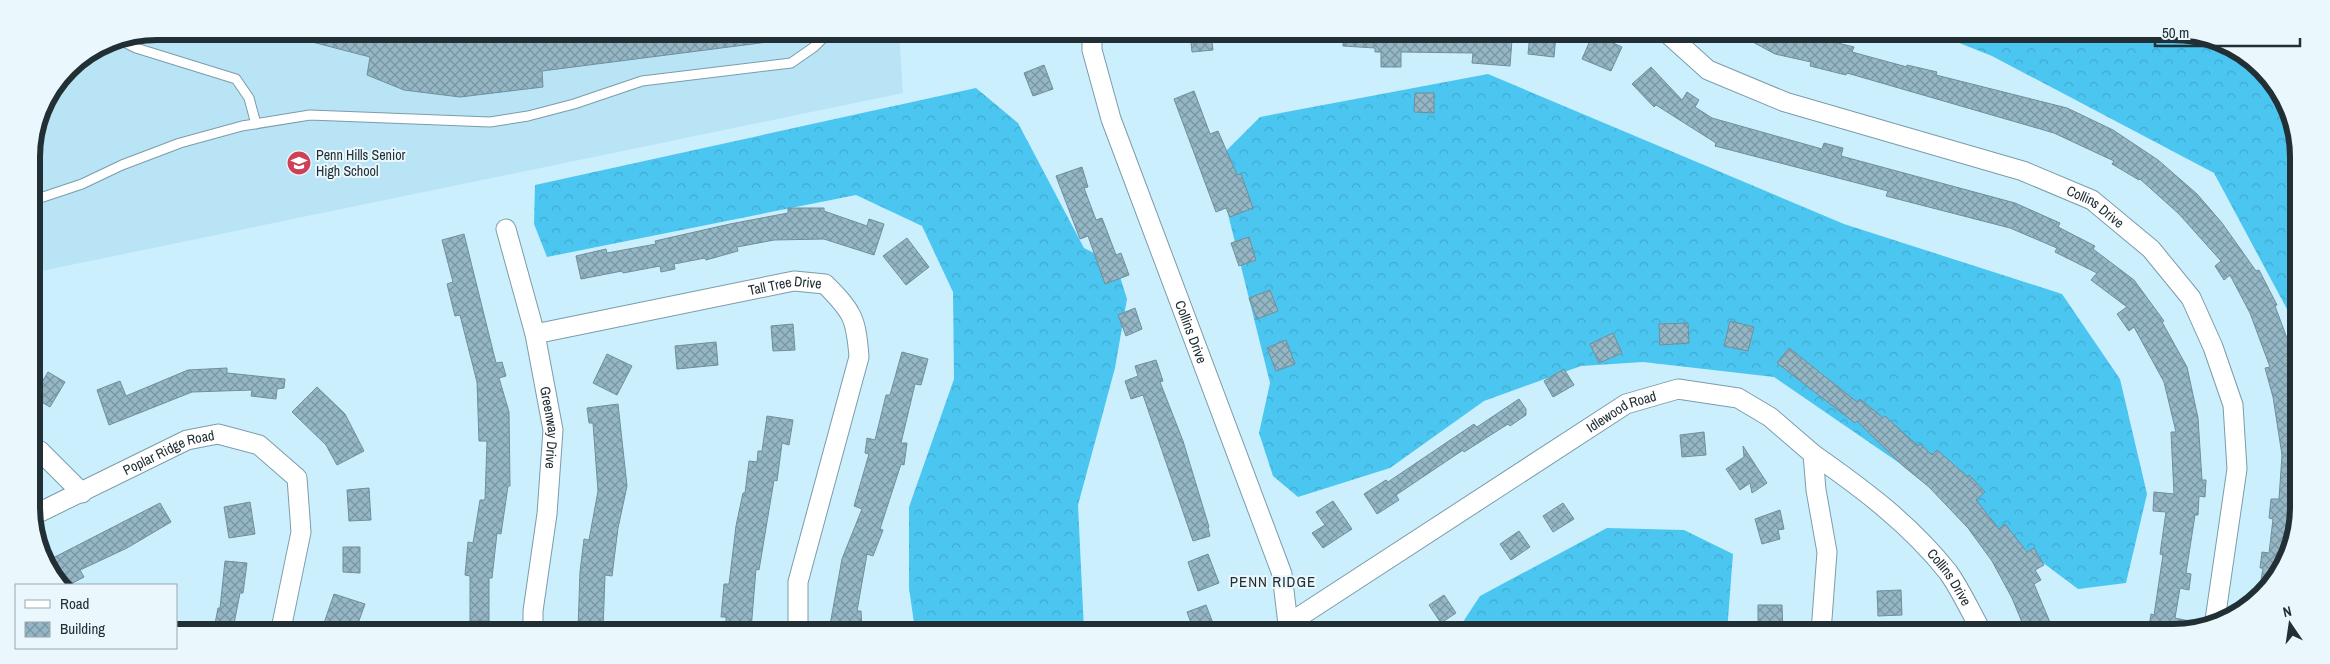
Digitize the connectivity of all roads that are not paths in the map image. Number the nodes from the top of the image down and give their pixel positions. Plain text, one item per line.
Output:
1 (821, 40) edge
2 (1092, 40) edge
3 (1675, 40) edge
4 (128, 44) edge
5 (256, 124) junction
6 (40, 196) edge
7 (506, 229) dead end
8 (535, 334) junction
9 (40, 451) edge
10 (1813, 454) junction
11 (82, 492) junction
12 (40, 512) edge
13 (2216, 616) edge
14 (282, 624) edge
15 (533, 624) edge
16 (798, 624) edge
17 (1287, 624) edge
18 (1292, 624) edge
19 (1822, 624) edge
20 (1977, 624) edge

1 - 5 lane
2 - 17 street, Collins Drive
3 - 13 street, Collins Drive
4 - 5 lane
5 - 6 lane
7 - 8 street, Greenway Drive
8 - 15 street, Greenway Drive
8 - 16 street, Tall Tree Drive
9 - 11 street
10 - 18 street, Idlewood Road
10 - 19 street
10 - 20 street, Collins Drive
11 - 12 street, Poplar Ridge Road
11 - 14 street, Poplar Ridge Road

